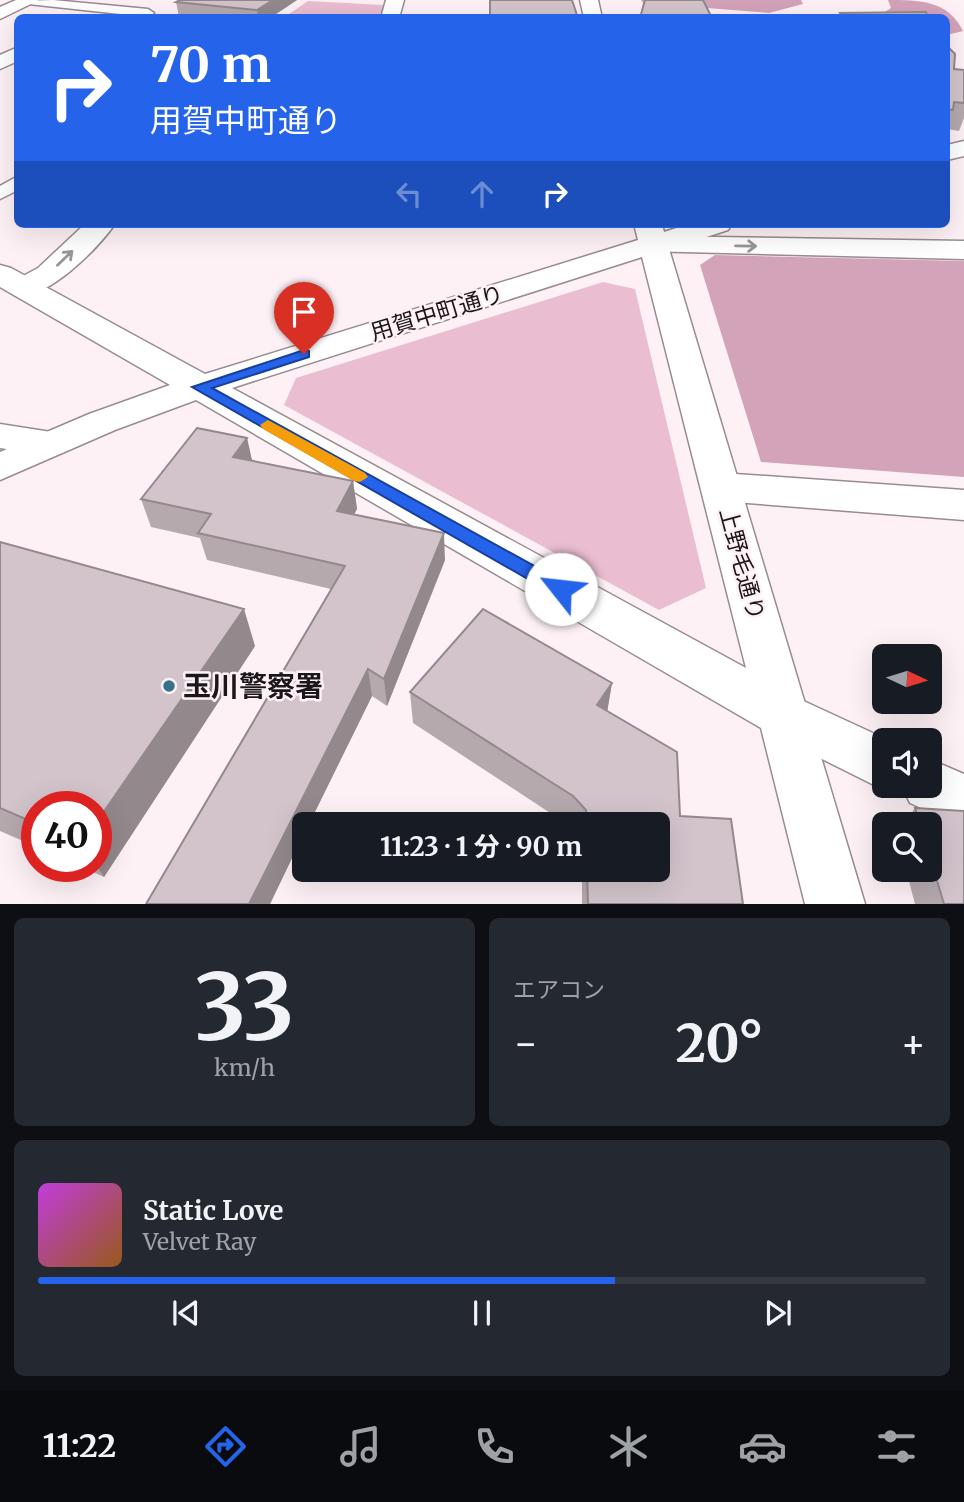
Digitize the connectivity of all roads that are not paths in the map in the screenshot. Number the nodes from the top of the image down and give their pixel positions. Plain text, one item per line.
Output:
1 (29, 0) edge
2 (148, 13) dead end
3 (0, 14) edge
4 (97, 228) edge
5 (691, 228) edge
6 (650, 234) edge
7 (964, 250) edge
8 (13, 281) edge
9 (199, 387) junction
10 (0, 436) edge
11 (51, 443) junction
12 (0, 467) edge
13 (721, 487) junction
14 (964, 505) edge
15 (784, 715) junction
16 (872, 759) edge
17 (942, 792) edge
18 (964, 801) edge
19 (835, 904) edge

1 - 2 lane
1 - 3 street
8 -> 4 street
5 - 6 street, 用賀中町通り
6 -> 7 street
6 - 9 street, 用賀中町通り
6 - 13 street, 上野毛通り
8 - 9 street
9 - 11 street, 用賀中町通り
9 - 15 street
10 - 11 street
11 - 12 street, 用賀中町通り
13 - 14 street
13 - 15 street, 上野毛通り
15 - 16 street
15 - 19 street, 上野毛通り
17 - 18 street

